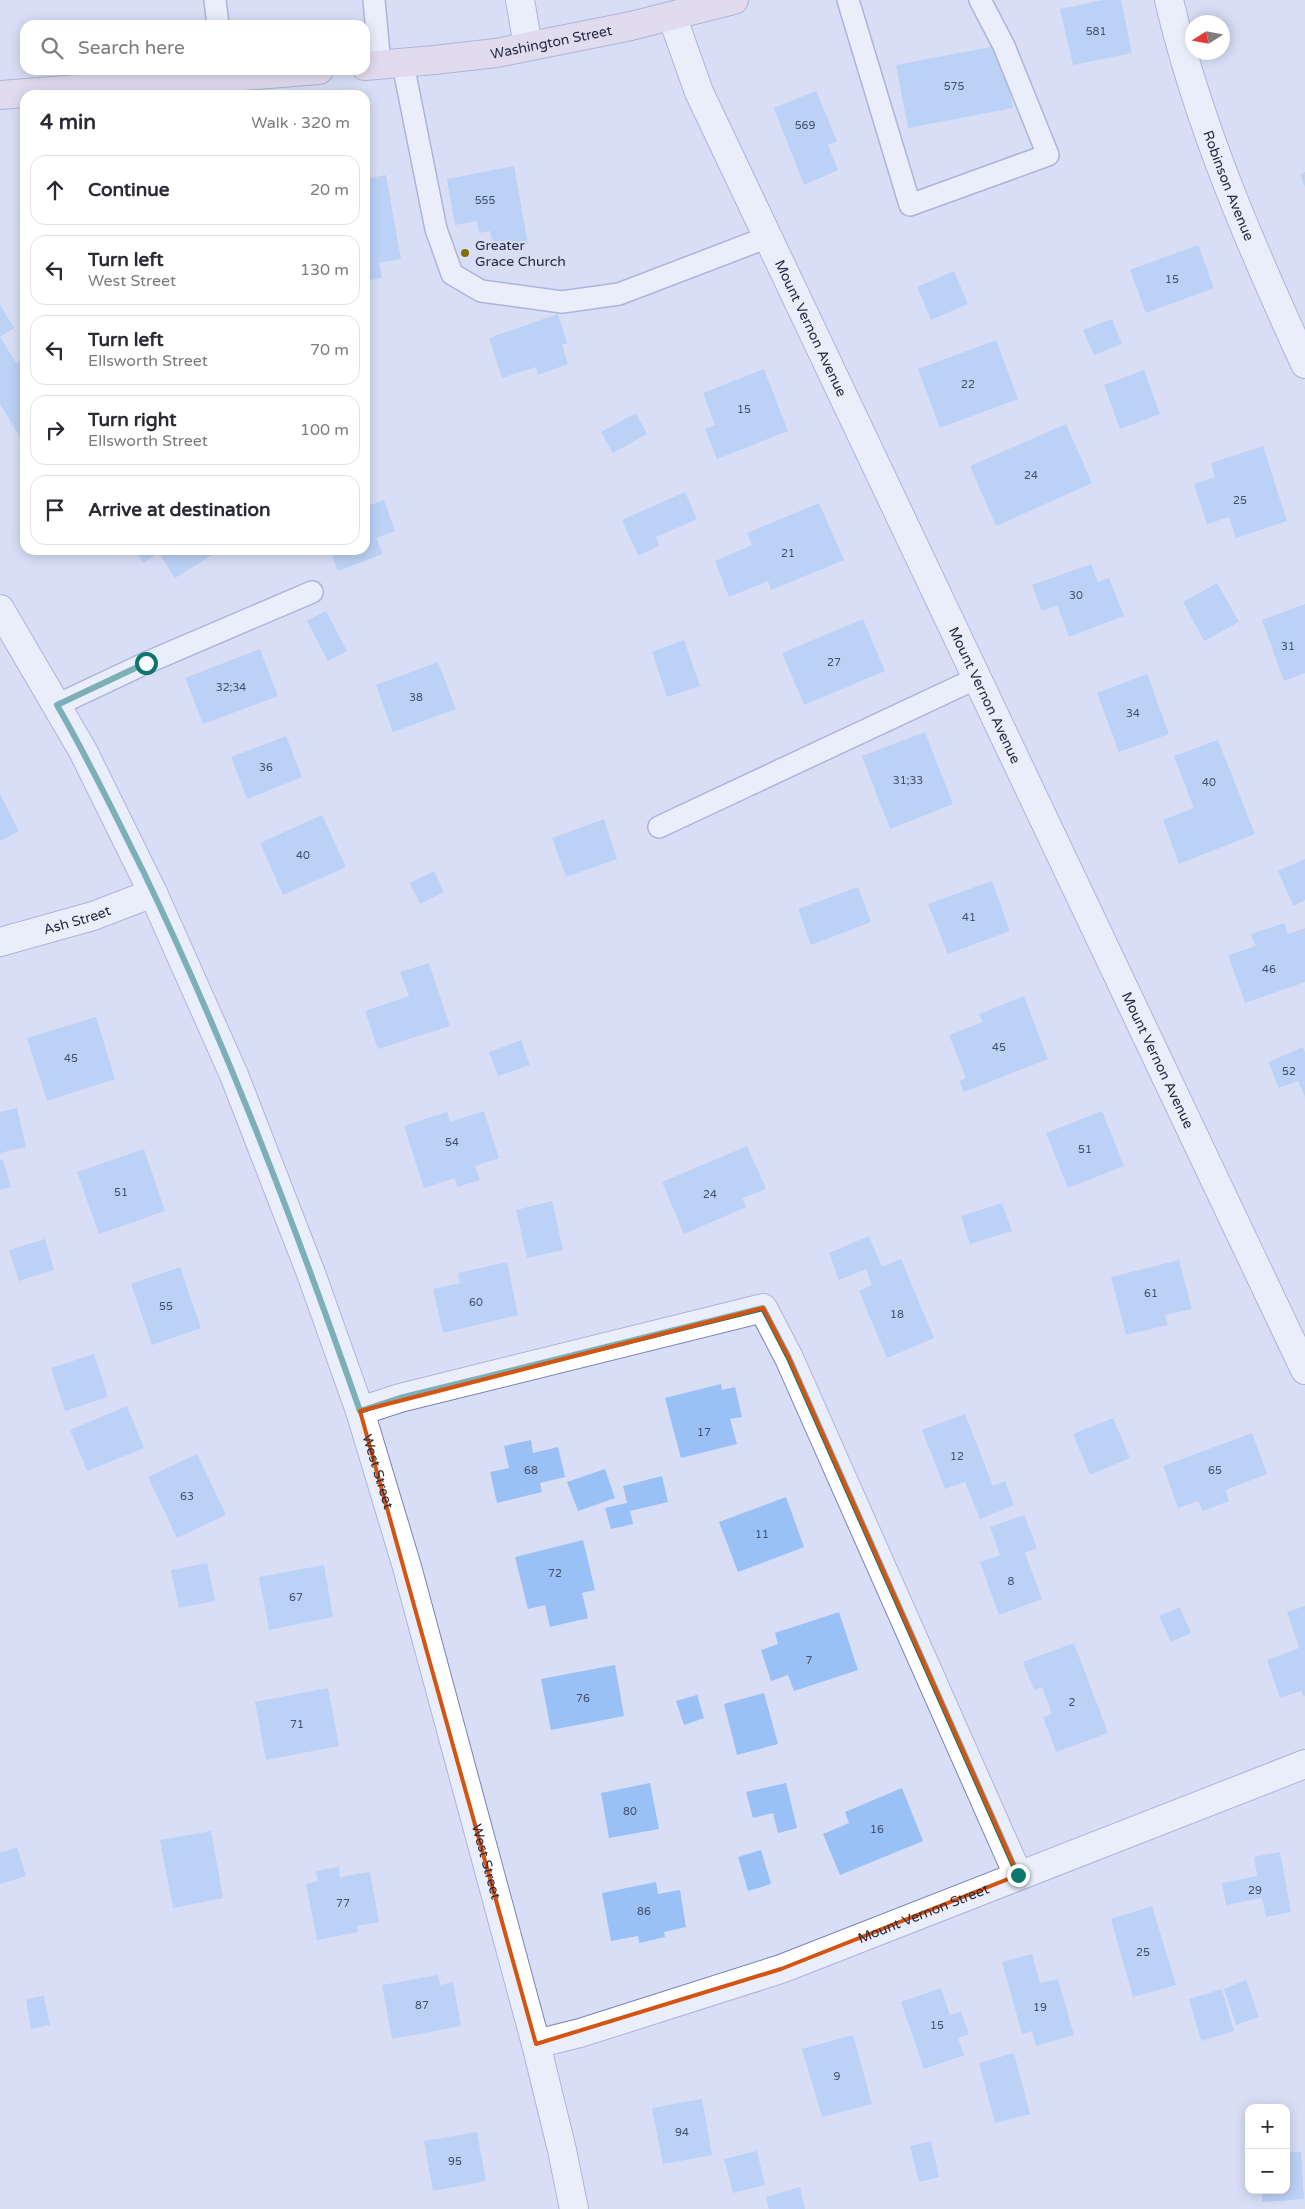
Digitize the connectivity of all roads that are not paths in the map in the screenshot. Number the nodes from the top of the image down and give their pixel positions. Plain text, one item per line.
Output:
1 (215, 0) edge
2 (374, 0) edge
3 (520, 0) edge
4 (734, 0) edge
5 (848, 0) edge
6 (980, 0) edge
7 (1169, 0) edge
8 (672, 16) junction
9 (217, 20) edge
10 (528, 46) junction
11 (383, 65) edge
12 (213, 75) edge
13 (53, 90) edge
14 (20, 93) edge
15 (0, 95) edge
16 (768, 237) junction
17 (1305, 364) edge
18 (312, 592) dead end
19 (0, 609) edge
20 (977, 678) junction
21 (57, 705) junction
22 (659, 827) dead end
23 (153, 893) junction
24 (0, 942) edge
25 (1305, 1370) edge
26 (360, 1411) junction
27 (1305, 1764) edge
28 (1018, 1875) junction
29 (536, 2044) junction
30 (574, 2209) edge

1 - 9 lane
2 - 11 lane
3 - 10 street
4 - 8 main road, Washington Street
5 - 6 lane
7 - 17 street, Robinson Avenue
8 - 10 main road, Washington Street
8 - 16 street, Mount Vernon Avenue
10 - 11 main road, Washington Street
11 - 16 lane
12 - 13 main road
14 - 15 main road
16 - 20 street, Mount Vernon Avenue
18 - 21 lane
19 - 21 street, West Street
20 - 22 lane
20 - 25 street, Mount Vernon Avenue
21 - 23 street, West Street
23 - 24 street, Ash Street
23 - 26 street, West Street
26 - 28 street
26 - 29 street, West Street
27 - 28 street, Mount Vernon Street
28 - 29 street, Mount Vernon Street
29 - 30 street, West Street

